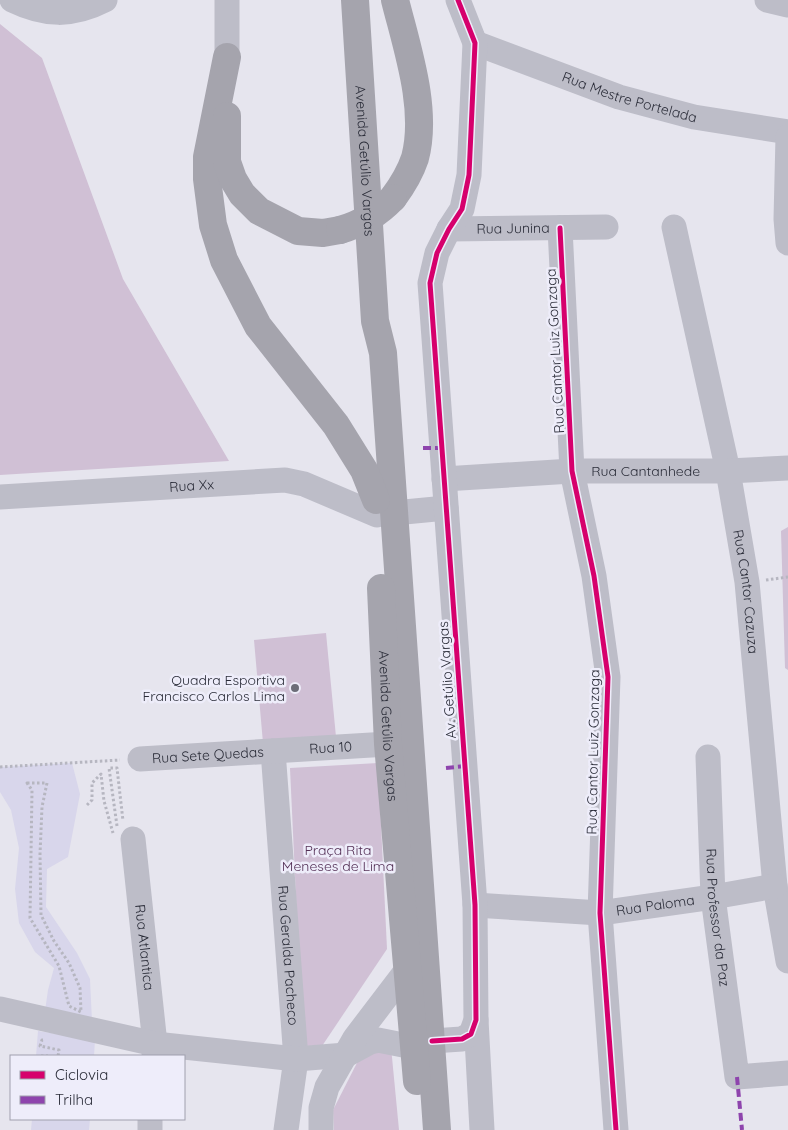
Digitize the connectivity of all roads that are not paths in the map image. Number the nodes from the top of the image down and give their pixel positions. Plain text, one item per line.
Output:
1 (12, 0) edge
2 (104, 0) edge
3 (227, 0) edge
4 (355, 0) edge
5 (395, 0) edge
6 (458, 0) edge
7 (767, 0) edge
8 (788, 5) edge
9 (475, 43) junction
10 (227, 57) junction
11 (788, 132) edge
12 (788, 137) edge
13 (606, 227) dead end
14 (674, 227) dead end
15 (560, 228) junction
16 (449, 229) junction
17 (788, 243) edge
18 (788, 468) edge
19 (728, 471) junction
20 (572, 472) junction
21 (444, 479) junction
22 (0, 497) edge
23 (446, 508) junction
24 (382, 509) junction
25 (388, 744) junction
26 (273, 752) junction
27 (708, 757) dead end
28 (140, 759) road end
29 (122, 836) road end
30 (775, 886) junction
31 (713, 897) junction
32 (475, 905) junction
33 (600, 913) junction
34 (788, 961) edge
35 (406, 970) junction
36 (0, 1009) edge
37 (476, 1020) junction
38 (422, 1044) junction
39 (154, 1050) edge
40 (346, 1055) junction
41 (296, 1059) junction
42 (788, 1073) edge
43 (286, 1130) edge
44 (321, 1130) edge
45 (422, 1130) edge
46 (436, 1130) edge
47 (482, 1130) edge
48 (616, 1130) edge

1 - 2 street
3 - 10 street
4 - 24 highway, Avenida Getúlio Vargas
5 - 10 highway, bridge
6 - 9 street
7 - 8 street
9 - 11 street, Rua Mestre Portelada
9 - 16 street, Av. Getúlio Vargas
10 - 24 highway
12 - 17 street
13 - 15 street, Rua Junina
14 - 19 street, Rua Cantor Cazuza
15 - 16 street, Rua Junina
15 - 20 street, Rua Cantor Luiz Gonzaga
16 - 21 street, Av. Getúlio Vargas
18 - 19 street, Rua Cantanhede
19 - 20 street, Rua Cantanhede
19 - 30 street, Rua Cantor Cazuza
20 - 21 street, Rua Cantanhede
20 - 33 street, Rua Cantor Luiz Gonzaga
21 - 23 street, Av. Getúlio Vargas
22 - 24 street, Rua Xx
23 - 24 street
23 - 32 street, Av. Getúlio Vargas
24 - 25 highway, Avenida Getúlio Vargas
24 - 38 highway, Avenida Getúlio Vargas
25 - 26 street, Rua 10
25 - 35 highway, Avenida Getúlio Vargas
26 - 28 street, Rua Sete Quedas
26 - 41 street, Rua Geralda Pacheco
27 - 31 street, Rua Professor da Paz
29 - 39 street, Rua Atlantica
30 - 31 street, Rua Paloma
30 - 34 street, Rua Cantor Cazuza
31 - 33 street, Rua Paloma
31 - 42 street, Rua Professor da Paz
32 - 33 street, Rua Paloma
32 - 37 street, Av. Getúlio Vargas
33 - 48 street, Rua Cantor Luiz Gonzaga
35 - 38 highway, Avenida Getúlio Vargas
35 - 40 street
36 - 39 street
37 - 38 street
37 - 47 street, Av. Getúlio Vargas
38 - 40 street
38 - 45 highway, Avenida Getúlio Vargas
38 - 46 highway, Avenida Getúlio Vargas
39 - 41 street
40 - 41 street
40 - 44 street
41 - 43 street, Rua Geralda Pacheco

